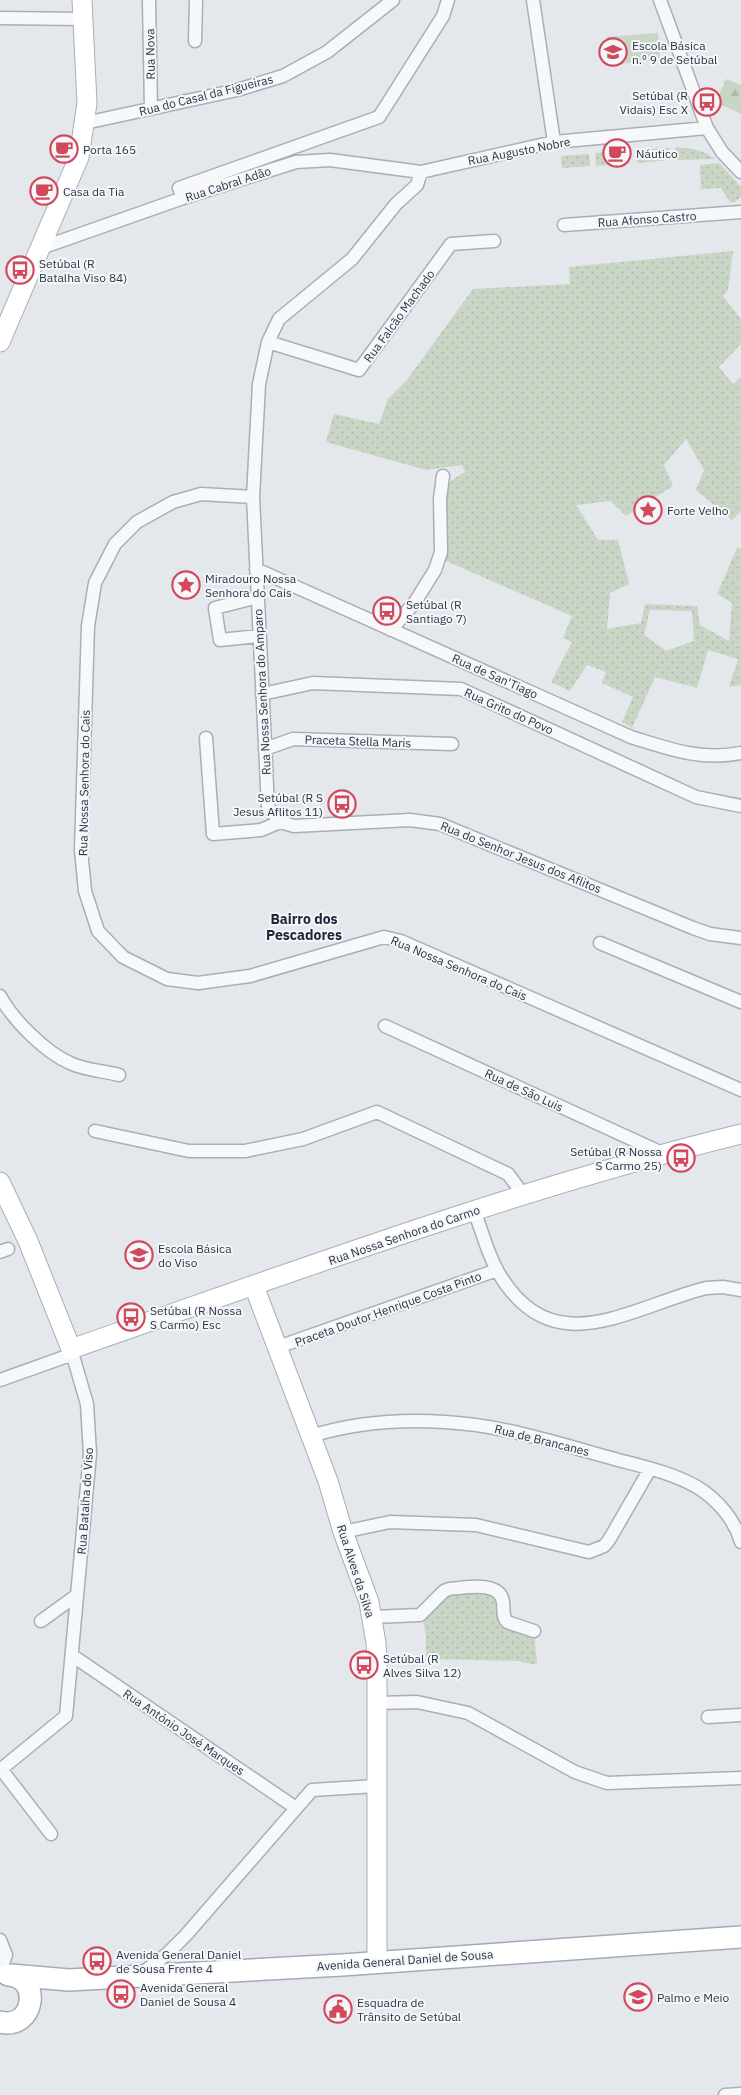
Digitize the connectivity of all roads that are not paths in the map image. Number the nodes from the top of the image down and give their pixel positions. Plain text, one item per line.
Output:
1 (82, 0) edge
2 (149, 0) edge
3 (196, 0) edge
4 (393, 0) edge
5 (448, 0) edge
6 (533, 0) edge
7 (660, 0) edge
8 (0, 18) edge
9 (82, 19) junction
10 (195, 41) dead end
11 (151, 109) junction
12 (85, 123) junction
13 (707, 128) junction
14 (554, 142) junction
15 (420, 172) junction
16 (741, 172) edge
17 (183, 198) junction
18 (741, 204) edge
19 (736, 213) edge
20 (564, 224) dead end
21 (494, 241) dead end
22 (41, 248) junction
23 (0, 342) edge
24 (268, 342) junction
25 (443, 476) dead end
26 (253, 497) junction
27 (256, 569) junction
28 (258, 597) junction
29 (391, 630) junction
30 (259, 636) junction
31 (262, 694) junction
32 (206, 738) dead end
33 (452, 744) dead end
34 (264, 749) junction
35 (741, 753) edge
36 (741, 806) edge
37 (280, 822) junction
38 (741, 938) edge
39 (600, 943) dead end
40 (0, 996) edge
41 (741, 1002) edge
42 (385, 1026) dead end
43 (119, 1075) dead end
44 (741, 1090) edge
45 (95, 1131) dead end
46 (741, 1134) edge
47 (662, 1153) junction
48 (0, 1182) edge
49 (523, 1194) junction
50 (474, 1211) junction
51 (497, 1270) junction
52 (254, 1286) junction
53 (741, 1290) edge
54 (278, 1347) junction
55 (72, 1352) junction
56 (2, 1375) edge
57 (311, 1436) junction
58 (650, 1469) junction
59 (344, 1532) junction
60 (741, 1542) edge
61 (77, 1595) junction
62 (373, 1617) junction
63 (41, 1621) dead end
64 (534, 1631) dead end
65 (73, 1656) junction
66 (376, 1703) junction
67 (741, 1715) edge
68 (708, 1717) dead end
69 (0, 1770) edge
70 (741, 1778) edge
71 (376, 1786) junction
72 (296, 1808) junction
73 (50, 1834) dead end
74 (741, 1937) edge
75 (0, 1940) edge
76 (378, 1962) junction
77 (4, 1974) edge
78 (140, 1974) junction
79 (69, 1980) junction
80 (27, 2013) junction
81 (0, 2022) edge
82 (741, 2094) edge
83 (725, 2095) edge

1 - 9 street
2 - 11 street, Rua Nova
3 - 10 street
4 - 11 street, Rua do Casal da Figueiras
5 - 17 street
6 - 14 street
7 - 13 street
8 - 9 street
9 - 12 street
11 - 12 street, Rua do Casal da Figueiras
12 - 22 street
13 - 14 street, Rua Augusto Nobre
13 - 16 street
14 - 15 street, Rua Augusto Nobre
15 - 17 street, Rua Cabral Adão
15 - 24 street, Rua Nossa Senhora do Amparo
17 - 22 street, Rua Cabral Adão
18 - 19 street, Rua Afonso Castro
19 - 20 street, Rua Afonso Castro
21 - 24 street, Rua Falcão Machado
22 - 23 street
24 - 26 street, Rua Nossa Senhora do Amparo
25 - 29 street
26 - 27 street, Rua Nossa Senhora do Amparo
26 - 44 street, Rua Nossa Senhora do Cais
27 - 28 street, Rua Nossa Senhora do Amparo
27 - 29 street, Rua de San'Tiago
28 - 30 street, Rua Nossa Senhora do Amparo
28 - 30 street
29 - 35 street, Rua de San'Tiago
30 - 31 street, Rua Nossa Senhora do Amparo
31 - 34 street, Rua Nossa Senhora do Amparo
31 - 36 street, Rua Grito do Povo
32 - 37 street, Rua do Senhor Jesus dos Aflitos
33 - 34 street, Praceta Stella Maris
34 - 37 street, Rua Nossa Senhora do Amparo
37 - 38 street, Rua do Senhor Jesus dos Aflitos
39 - 41 street
40 - 43 street
42 - 47 street, Rua de São Luis
45 - 49 street
46 - 47 street, Rua Nossa Senhora do Carmo
47 - 49 street, Rua Nossa Senhora do Carmo
48 - 55 street, Rua Batalha do Viso
49 - 50 street, Rua Nossa Senhora do Carmo
50 - 51 street
50 - 52 street, Rua Nossa Senhora do Carmo
51 - 53 street
51 - 54 street, Praceta Doutor Henrique Costa Pinto
52 - 54 street, Rua Alves da Silva
52 - 55 street, Rua Nossa Senhora do Carmo
54 - 57 street, Rua Alves da Silva
55 - 56 street
55 - 61 street, Rua Batalha do Viso
57 - 58 street, Rua de Brancanes
57 - 59 street, Rua Alves da Silva
58 - 59 street
58 - 60 street, Rua de Brancanes
59 - 62 street, Rua Alves da Silva
61 - 63 street
61 - 65 street, Rua Batalha do Viso
62 - 64 street
62 - 66 street, Rua Alves da Silva
65 - 69 street, Rua Batalha do Viso
65 - 72 street, Rua António José Marques
66 - 70 street
66 - 71 street, Rua Alves da Silva
67 - 68 street
69 - 73 street
71 - 72 street
71 - 76 street, Rua Alves da Silva
72 - 78 street
74 - 76 main road, Avenida General Daniel de Sousa
75 - 77 street
76 - 78 main road, Avenida General Daniel de Sousa
77 - 79 main road, Avenida General Daniel de Sousa
77 - 80 main road
78 - 79 main road, Avenida General Daniel de Sousa
79 - 80 main road, Avenida General Daniel de Sousa
80 - 81 main road
82 - 83 street

